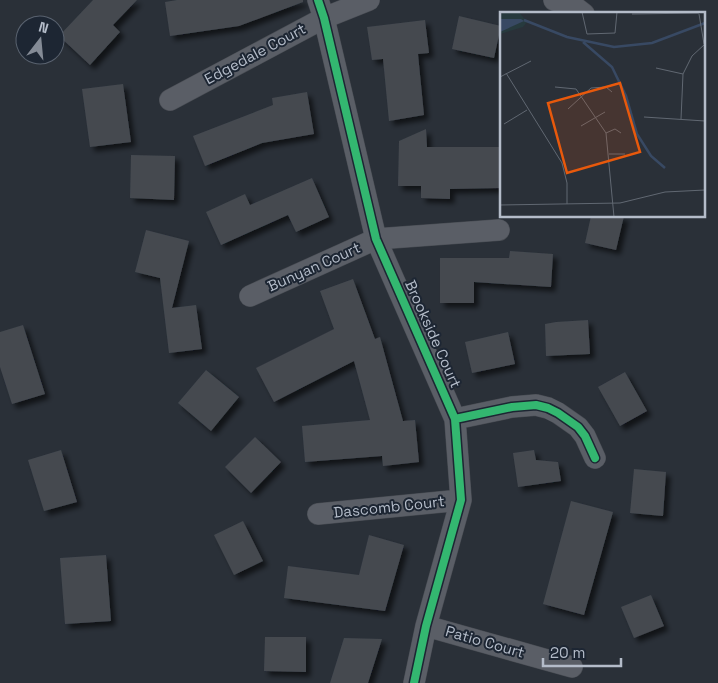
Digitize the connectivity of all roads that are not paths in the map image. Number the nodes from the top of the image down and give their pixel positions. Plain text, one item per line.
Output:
1 (369, 0) edge
2 (554, 0) edge
3 (321, 9) edge
4 (581, 12) edge
5 (170, 100) dead end
6 (499, 230) dead end
7 (376, 239) junction
8 (250, 296) dead end
9 (456, 419) junction
10 (595, 458) dead end
11 (461, 500) junction
12 (318, 514) dead end
13 (426, 626) junction
14 (572, 667) dead end
15 (414, 683) edge

1 - 3 street, Edgedale Court
2 - 4 street
3 - 5 street, Edgedale Court
3 - 7 street, Brookside Court
6 - 7 street, Bunyan Court
7 - 8 street, Bunyan Court
7 - 9 street, Brookside Court
9 - 10 street
9 - 11 street, Brookside Court
11 - 12 street, Dascomb Court
11 - 13 street, Brookside Court
13 - 14 street, Patio Court
13 - 15 street, Brookside Court

